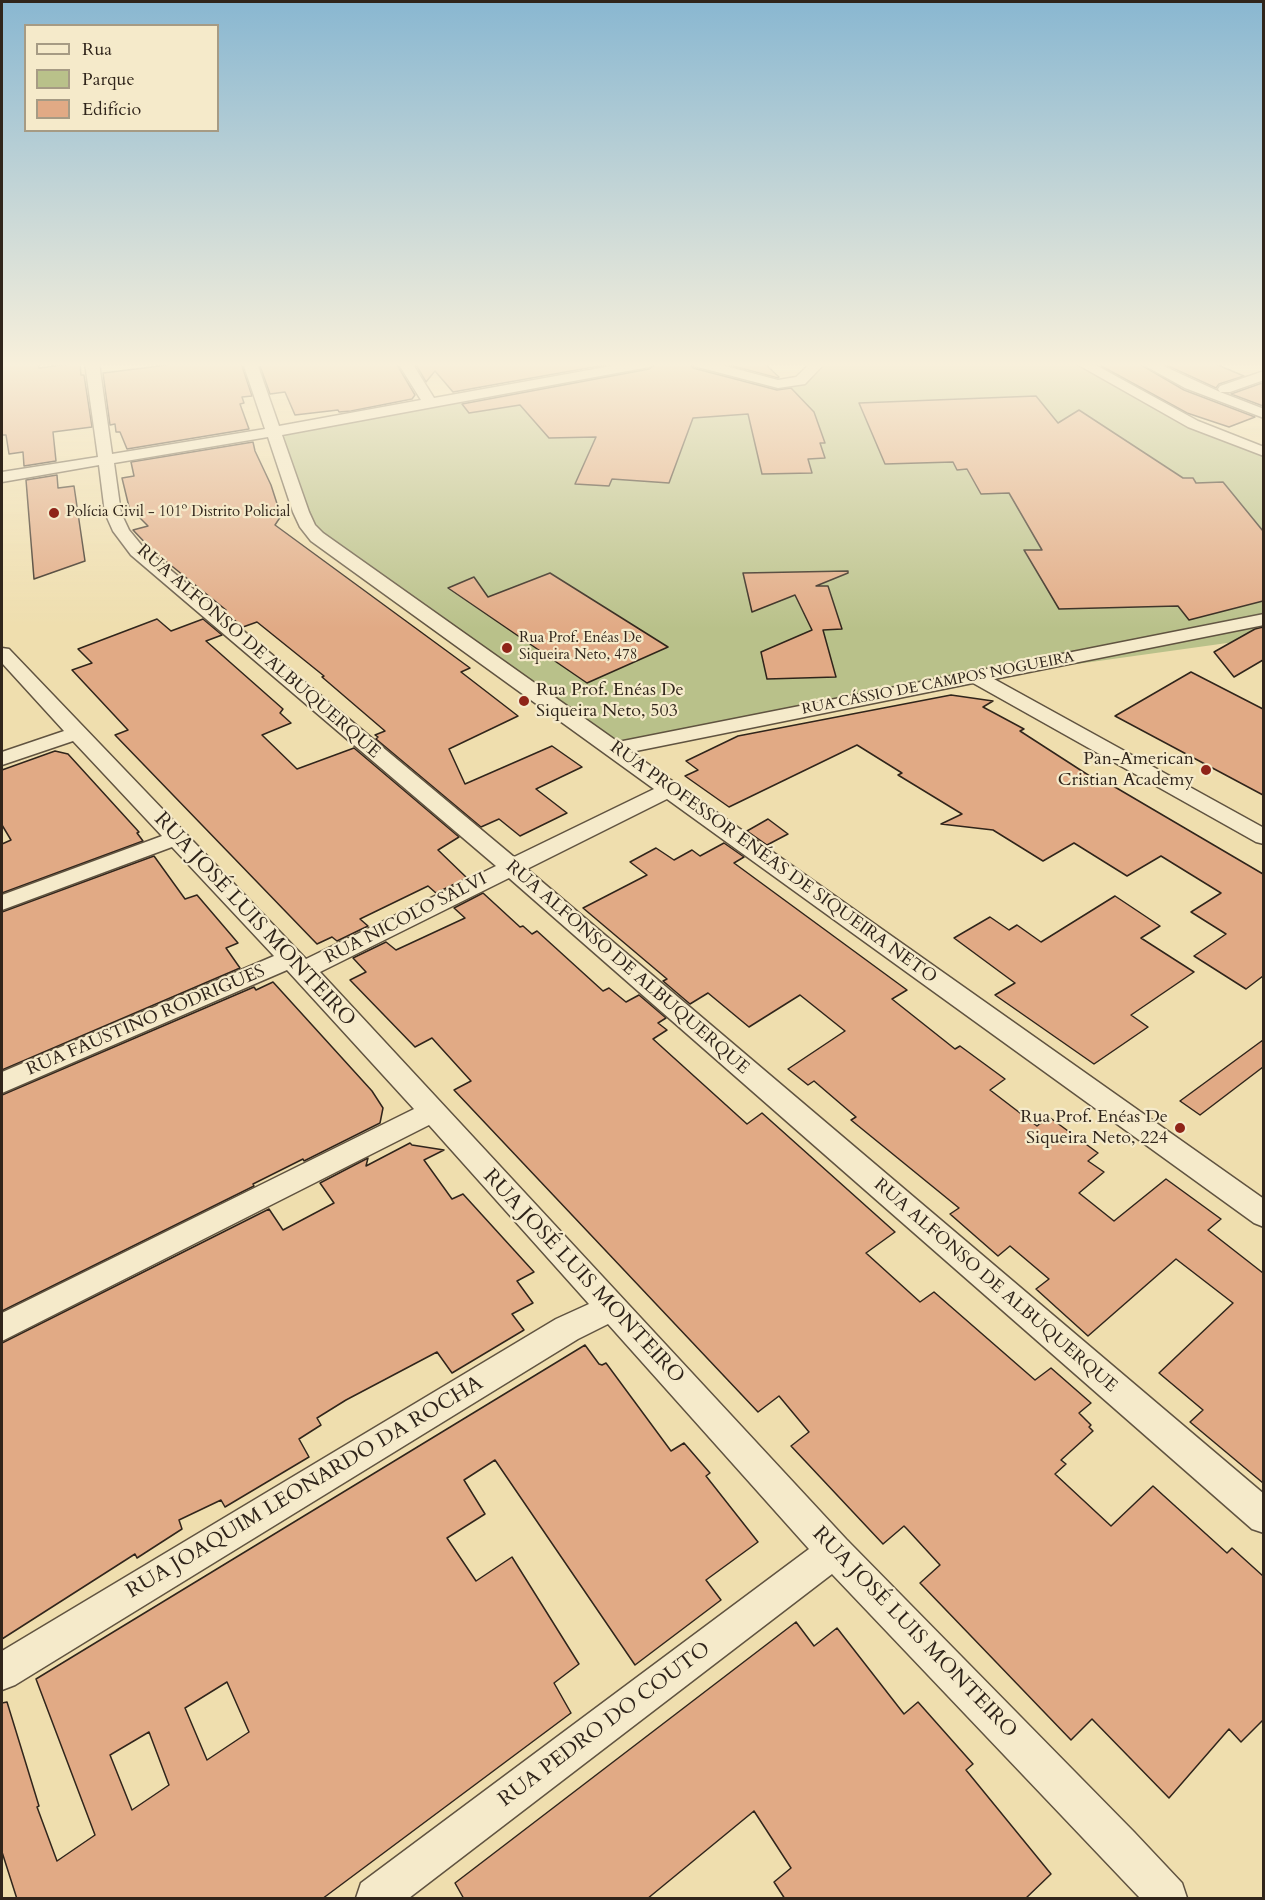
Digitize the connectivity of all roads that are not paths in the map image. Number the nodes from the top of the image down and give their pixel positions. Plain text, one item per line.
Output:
1 (105, 452) edge
2 (151, 452) edge
3 (279, 452) edge
4 (106, 459) junction
5 (2, 477) edge
6 (1263, 619) edge
7 (2, 654) edge
8 (975, 676) junction
9 (77, 733) junction
10 (613, 749) junction
11 (2, 759) edge
12 (670, 789) junction
13 (177, 837) junction
14 (1263, 837) edge
15 (510, 867) junction
16 (2, 903) edge
17 (297, 965) junction
18 (2, 1083) edge
19 (432, 1112) junction
20 (1263, 1215) edge
21 (611, 1308) junction
22 (2, 1328) edge
23 (1263, 1517) edge
24 (834, 1551) junction
25 (2, 1672) edge
26 (376, 1899) edge
27 (1167, 1899) edge

1 - 4 street, RUA ALFONSO DE ALBUQUERQUE
2 - 4 street
3 - 10 street, RUA PROFESSOR ENÉAS DE SIQUEIRA NETO
4 - 5 street
4 - 15 street, RUA ALFONSO DE ALBUQUERQUE
6 - 8 street, RUA CÁSSIO DE CAMPOS NOGUEIRA
7 - 9 street, RUA JOSÉ LUIS MONTEIRO
8 - 10 street, RUA CÁSSIO DE CAMPOS NOGUEIRA
8 - 14 street
9 - 11 street
9 - 13 street, RUA JOSÉ LUIS MONTEIRO
10 - 12 street, RUA PROFESSOR ENÉAS DE SIQUEIRA NETO
12 - 15 street, RUA NICOLO SALVI
12 - 20 street, RUA PROFESSOR ENÉAS DE SIQUEIRA NETO
13 - 16 street
13 - 17 street, RUA JOSÉ LUIS MONTEIRO
15 - 17 street, RUA NICOLO SALVI
15 - 23 street, RUA ALFONSO DE ALBUQUERQUE
17 - 18 street, RUA FAUSTINO RODRIGUES
17 - 19 street, RUA JOSÉ LUIS MONTEIRO
19 - 21 street, RUA JOSÉ LUIS MONTEIRO
19 - 22 street
21 - 24 street, RUA JOSÉ LUIS MONTEIRO
21 - 25 street, RUA JOAQUIM LEONARDO DA ROCHA
24 - 26 street, RUA PEDRO DO COUTO
24 - 27 street, RUA JOSÉ LUIS MONTEIRO

